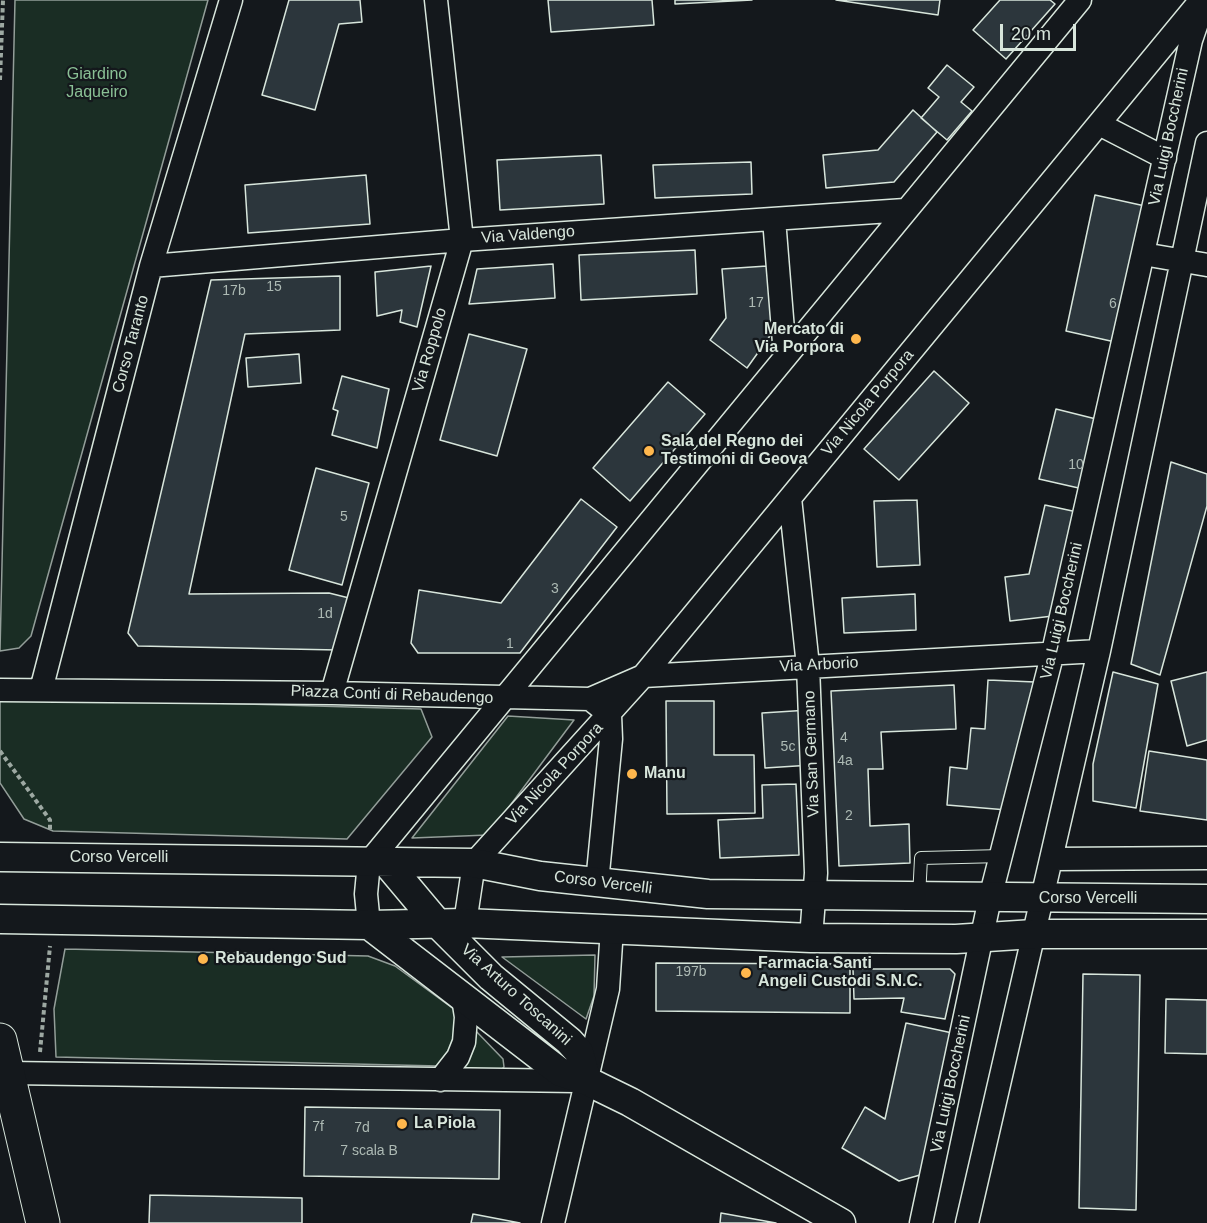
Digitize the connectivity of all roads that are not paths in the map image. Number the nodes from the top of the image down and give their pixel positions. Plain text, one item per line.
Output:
1 (231, 0) edge
2 (436, 0) edge
3 (1080, 0) edge
4 (1201, 0) edge
5 (1205, 0) edge
6 (1099, 124) junction
7 (1207, 143) edge
8 (1165, 158) junction
9 (904, 210) junction
10 (774, 219) junction
11 (462, 240) junction
12 (1143, 254) junction
13 (1182, 261) junction
14 (1207, 265) edge
15 (151, 266) junction
16 (785, 355) junction
17 (790, 498) junction
18 (1099, 651) junction
19 (1053, 652) junction
20 (808, 666) junction
21 (644, 676) junction
22 (0, 690) edge
23 (40, 690) junction
24 (332, 693) junction
25 (501, 698) junction
26 (590, 699) junction
27 (610, 715) junction
28 (1002, 856) junction
29 (0, 857) edge
30 (1207, 858) edge
31 (1052, 859) junction
32 (377, 862) junction
33 (474, 863) junction
34 (597, 883) junction
35 (813, 896) junction
36 (919, 898) junction
37 (990, 898) junction
38 (1042, 899) junction
39 (1207, 899) edge
40 (0, 919) edge
41 (451, 923) junction
42 (369, 925) junction
43 (612, 928) junction
44 (1034, 934) junction
45 (1207, 934) edge
46 (811, 938) junction
47 (982, 939) junction
48 (464, 998) junction
49 (0, 1040) edge
50 (9, 1073) junction
51 (440, 1080) junction
52 (587, 1081) junction
53 (43, 1223) edge
54 (553, 1223) edge
55 (841, 1223) edge
56 (921, 1223) edge
57 (967, 1223) edge

1 - 15 street, Corso Taranto
2 - 11 street, Via Roppolo
3 - 9 street
4 - 6 street, Via Nicola Porpora
5 - 8 street, Via Luigi Boccherini
6 - 8 street
6 - 17 street, Via Nicola Porpora
7 - 13 street
8 - 12 street, Via Luigi Boccherini
9 - 10 street, Via Valdengo
9 - 16 street
10 - 11 street, Via Valdengo
10 - 16 street
11 - 15 street, Via Valdengo
11 - 24 street, Via Roppolo
12 - 13 street
12 - 19 street, Via Luigi Boccherini
13 - 14 street
13 - 18 street
15 - 23 street, Corso Taranto
16 - 25 street
17 - 20 street, Via San Germano
17 - 21 street, Via Nicola Porpora
18 - 19 street, Via Arborio
18 - 31 street
19 - 20 street, Via Arborio
19 - 28 street, Via Luigi Boccherini
20 - 21 street, Via Arborio
20 - 35 street, Via San Germano
21 - 26 street, Via Arborio
21 - 27 street, Via Nicola Porpora
22 - 23 street, Piazza Conti di Rebaudengo
23 - 24 street, Piazza Conti di Rebaudengo
24 - 25 street, Piazza Conti di Rebaudengo
25 - 26 street, Piazza Conti di Rebaudengo
25 - 32 street
26 - 27 street
27 - 33 street, Via Nicola Porpora
27 - 34 street
28 - 36 lane
28 - 37 street, Via Luigi Boccherini
29 - 32 street, Corso Vercelli
30 - 31 street
31 - 38 street
32 - 33 street, Corso Vercelli
32 - 41 street, Via Arturo Toscanini
32 - 42 street
33 - 34 street, Corso Vercelli
33 - 41 street
34 - 35 street, Corso Vercelli
35 - 36 street, Corso Vercelli
35 - 46 street, Via San Germano
36 - 37 street, Corso Vercelli
37 - 38 street, Corso Vercelli
37 - 47 street, Via Luigi Boccherini
38 - 39 street, Corso Vercelli
38 - 44 street
40 - 42 street
41 - 42 street
41 - 43 street
41 - 52 street, Via Arturo Toscanini
42 - 48 street, Via Arturo Toscanini
43 - 46 street
43 - 52 street
44 - 45 street
44 - 47 street
44 - 57 street
46 - 47 street
47 - 56 street, Via Luigi Boccherini
48 - 51 street
48 - 52 street, Via Arturo Toscanini
49 - 50 main road
50 - 51 street
50 - 53 main road
51 - 52 street
52 - 54 street
52 - 55 street, Via Arturo Toscanini

